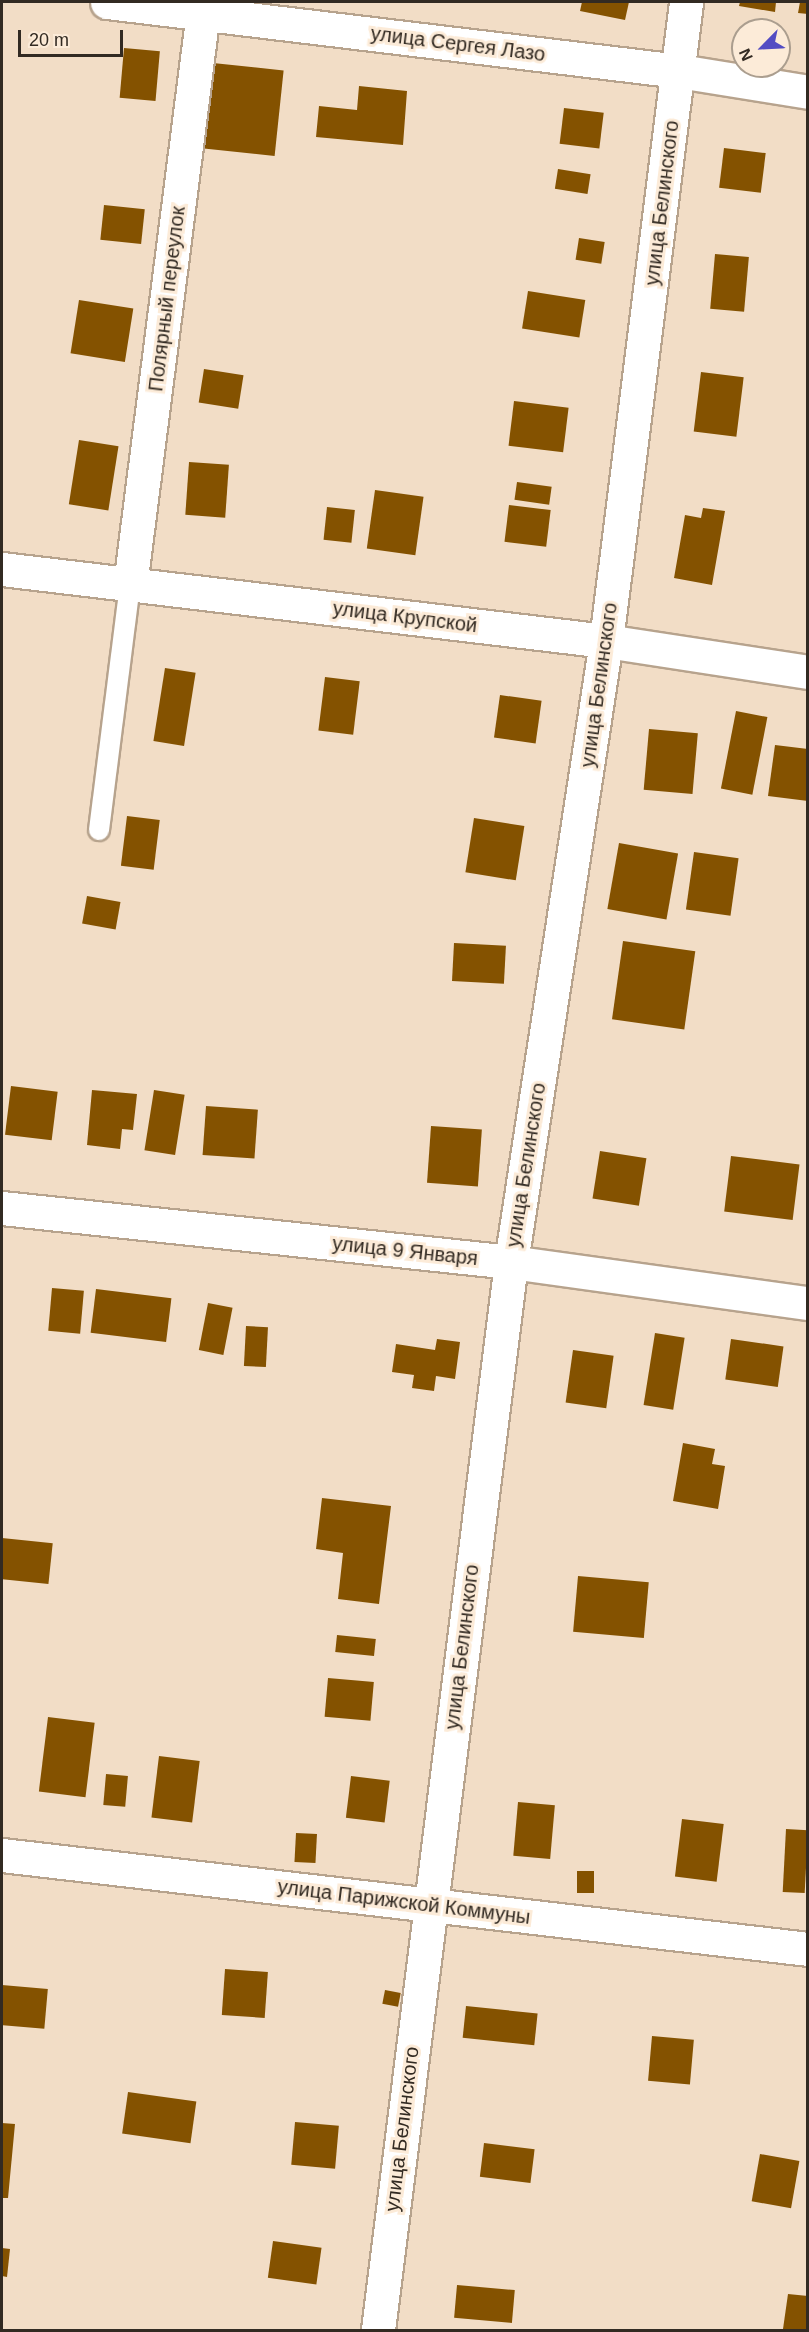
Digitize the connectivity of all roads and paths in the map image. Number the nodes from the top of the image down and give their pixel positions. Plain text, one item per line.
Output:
1 (107, 2) edge
2 (686, 2) edge
3 (203, 12) junction
4 (679, 71) junction
5 (807, 92) edge
6 (2, 569) edge
7 (130, 585) junction
8 (606, 641) junction
9 (807, 672) edge
10 (99, 830) dead end
11 (2, 1208) edge
12 (511, 1262) junction
13 (807, 1303) edge
14 (2, 1855) edge
15 (429, 1905) junction
16 (807, 1949) edge
17 (378, 2331) edge

1 - 3 street, улица Сергея Лазо
2 - 4 street, улица Белинского
3 - 4 street, улица Сергея Лазо
3 - 7 street, Полярный переулок
4 - 5 street, улица Сергея Лазо
4 - 8 street, улица Белинского
6 - 7 street, улица Крупской
7 - 8 street, улица Крупской
7 - 10 lane
8 - 9 street, улица Крупской
8 - 12 street, улица Белинского
11 - 12 street, улица 9 Января
12 - 13 street, улица 9 Января
12 - 15 street, улица Белинского
14 - 15 street, улица Парижской Коммуны
15 - 16 street, улица Парижской Коммуны
15 - 17 street, улица Белинского

